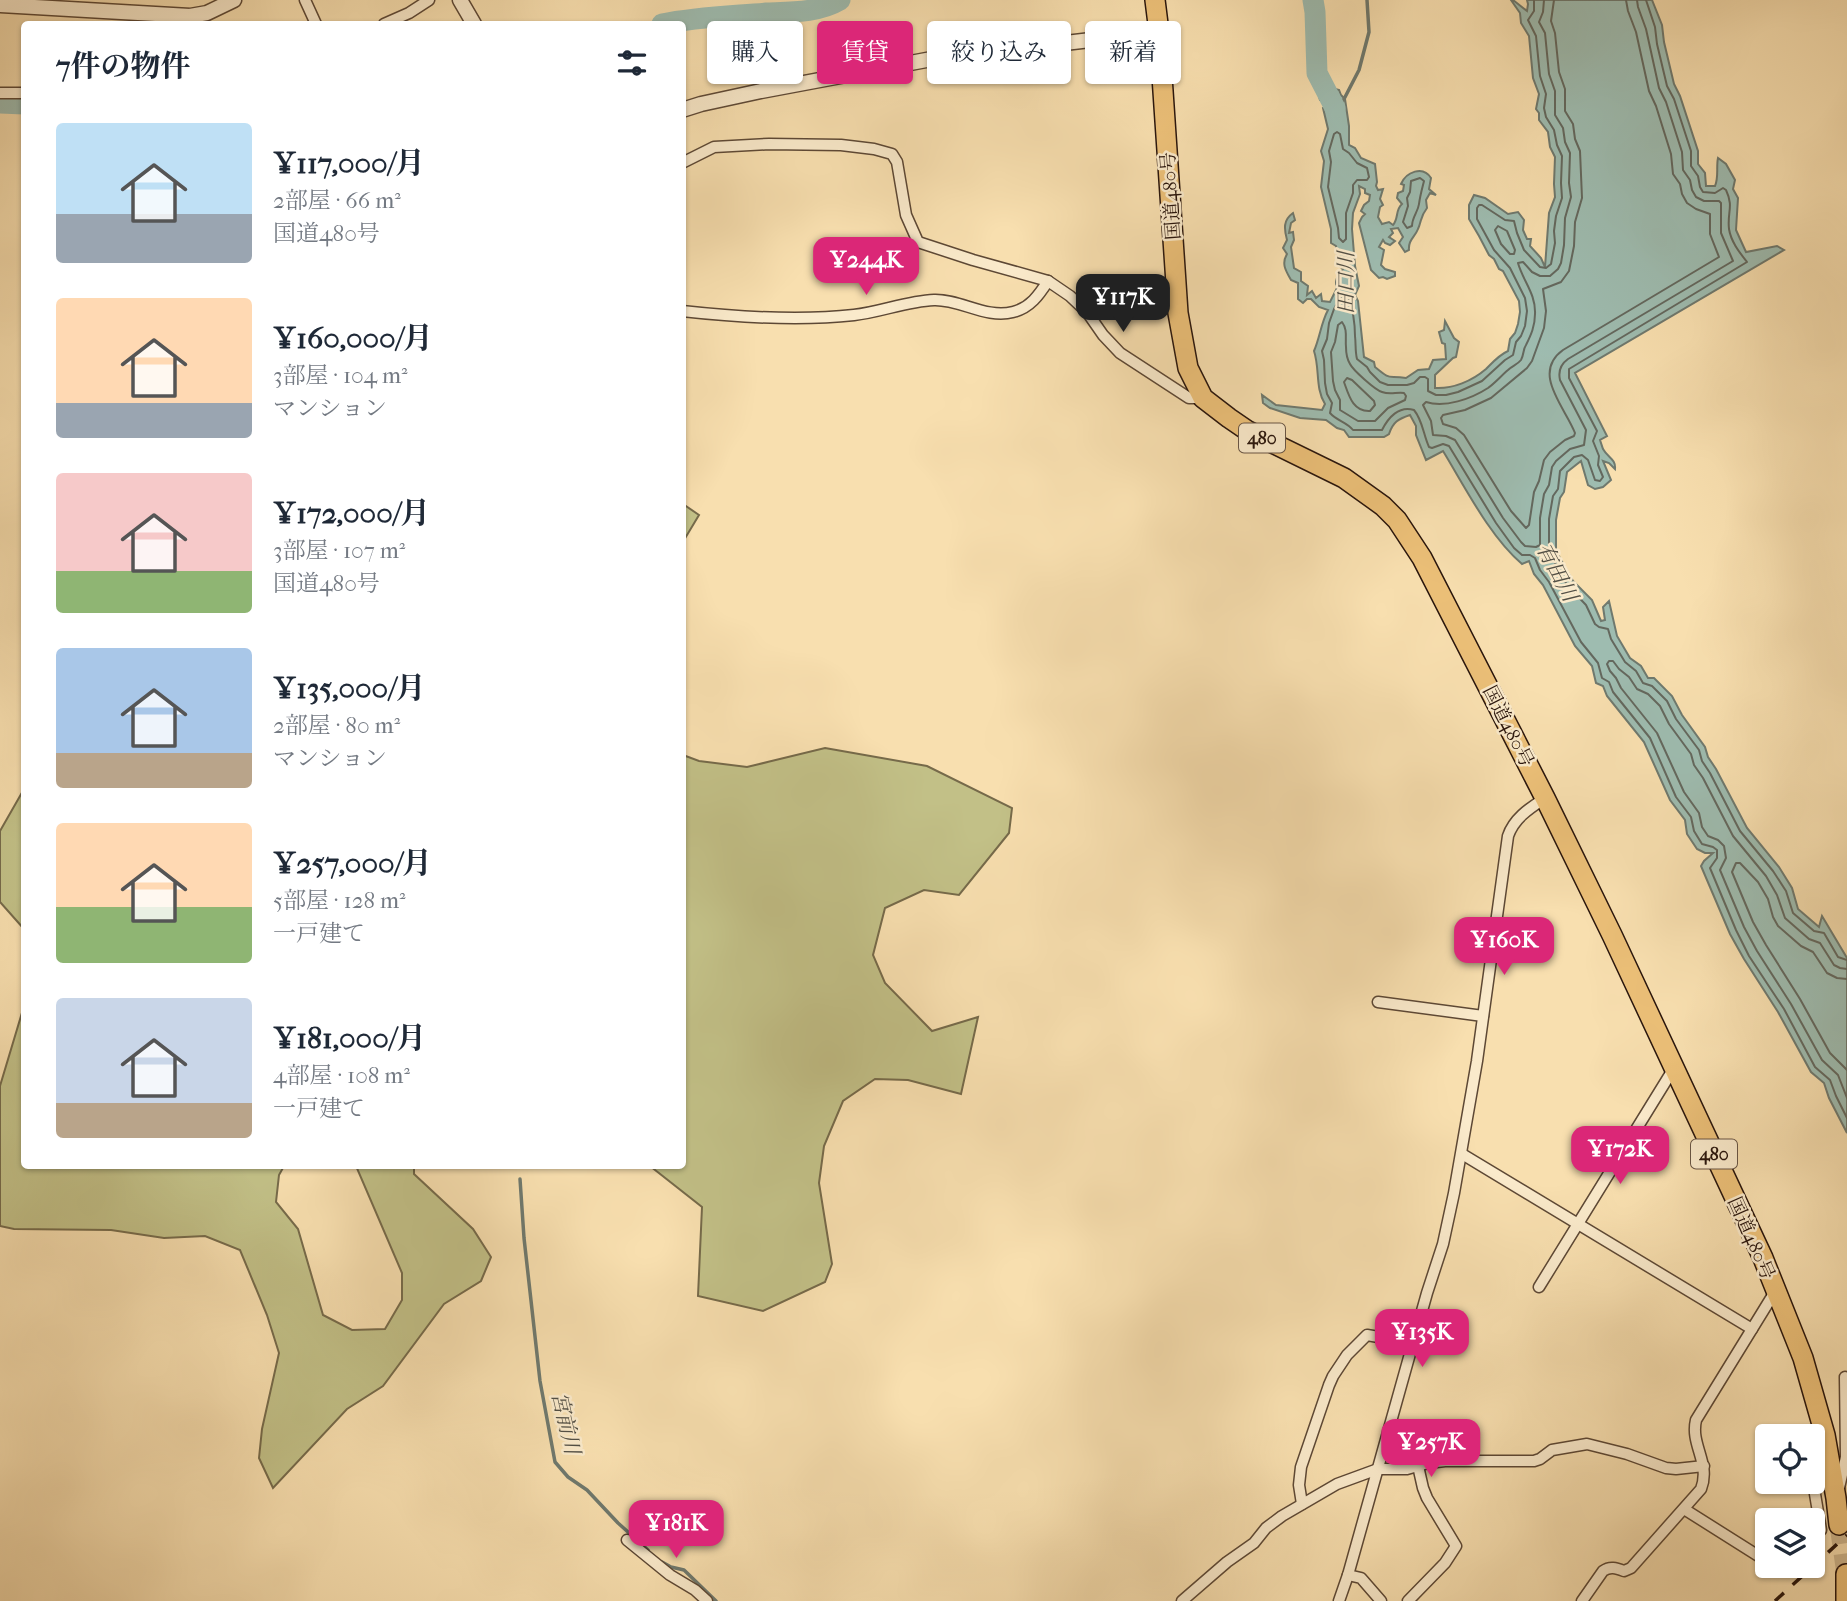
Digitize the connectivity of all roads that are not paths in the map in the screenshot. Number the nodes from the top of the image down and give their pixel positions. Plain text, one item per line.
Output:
1 (234, 0) edge
2 (305, 0) edge
3 (429, 0) edge
4 (460, 0) edge
5 (1155, 0) edge
6 (0, 5) edge
7 (315, 21) edge
8 (391, 21) edge
9 (472, 21) edge
10 (1158, 21) edge
11 (1085, 41) edge
12 (1163, 84) edge
13 (0, 93) edge
14 (21, 93) edge
15 (686, 109) edge
16 (686, 161) edge
17 (1048, 281) junction
18 (686, 311) edge
19 (1203, 398) junction
20 (1545, 798) junction
21 (1378, 1002) dead end
22 (1483, 1016) junction
23 (1674, 1068) junction
24 (1462, 1154) junction
25 (1578, 1224) junction
26 (1539, 1287) dead end
27 (1776, 1290) junction
28 (1752, 1329) junction
29 (1413, 1343) junction
30 (1845, 1377) edge
31 (1816, 1424) edge
32 (1825, 1461) edge
33 (1418, 1466) junction
34 (1704, 1466) junction
35 (1378, 1469) junction
36 (1836, 1498) junction
37 (1302, 1504) junction
38 (1684, 1509) junction
39 (1839, 1525) tunnel mouth
40 (627, 1540) dead end
41 (1755, 1554) edge
42 (1846, 1574) edge
43 (1348, 1575) junction
44 (707, 1601) edge
45 (1182, 1601) edge
46 (1339, 1601) edge
47 (1381, 1601) edge
48 (1408, 1601) edge
49 (1582, 1601) edge
50 (1846, 1601) edge

1 - 6 street
2 - 7 street
3 - 8 street
4 - 9 street
5 - 10 highway, 国道480号 / 480
11 - 15 street
12 - 19 highway, 国道480号 / 480
13 - 14 street
16 - 17 street
17 - 18 street
17 - 19 street
19 - 20 highway, 国道480号 / 480
20 - 22 street
20 - 23 highway, 国道480号 / 480
21 - 22 street
22 - 24 street
23 - 25 street
23 - 27 highway, 国道480号 / 480
24 - 25 street
24 - 29 street
25 - 26 street
25 - 28 street
27 - 28 street
27 - 31 highway, 国道480号 / 480
28 - 34 street
29 - 35 street
29 - 37 street
30 - 36 street
32 - 36 highway, 国道480号 / 480
33 - 34 street
33 - 35 street
33 - 48 street
34 - 38 street
35 - 37 street
35 - 43 street
36 - 39 highway, 国道480号 / 480
37 - 45 street
38 - 41 street
38 - 49 street
40 - 44 street
42 - 50 highway
43 - 46 street
43 - 47 street

